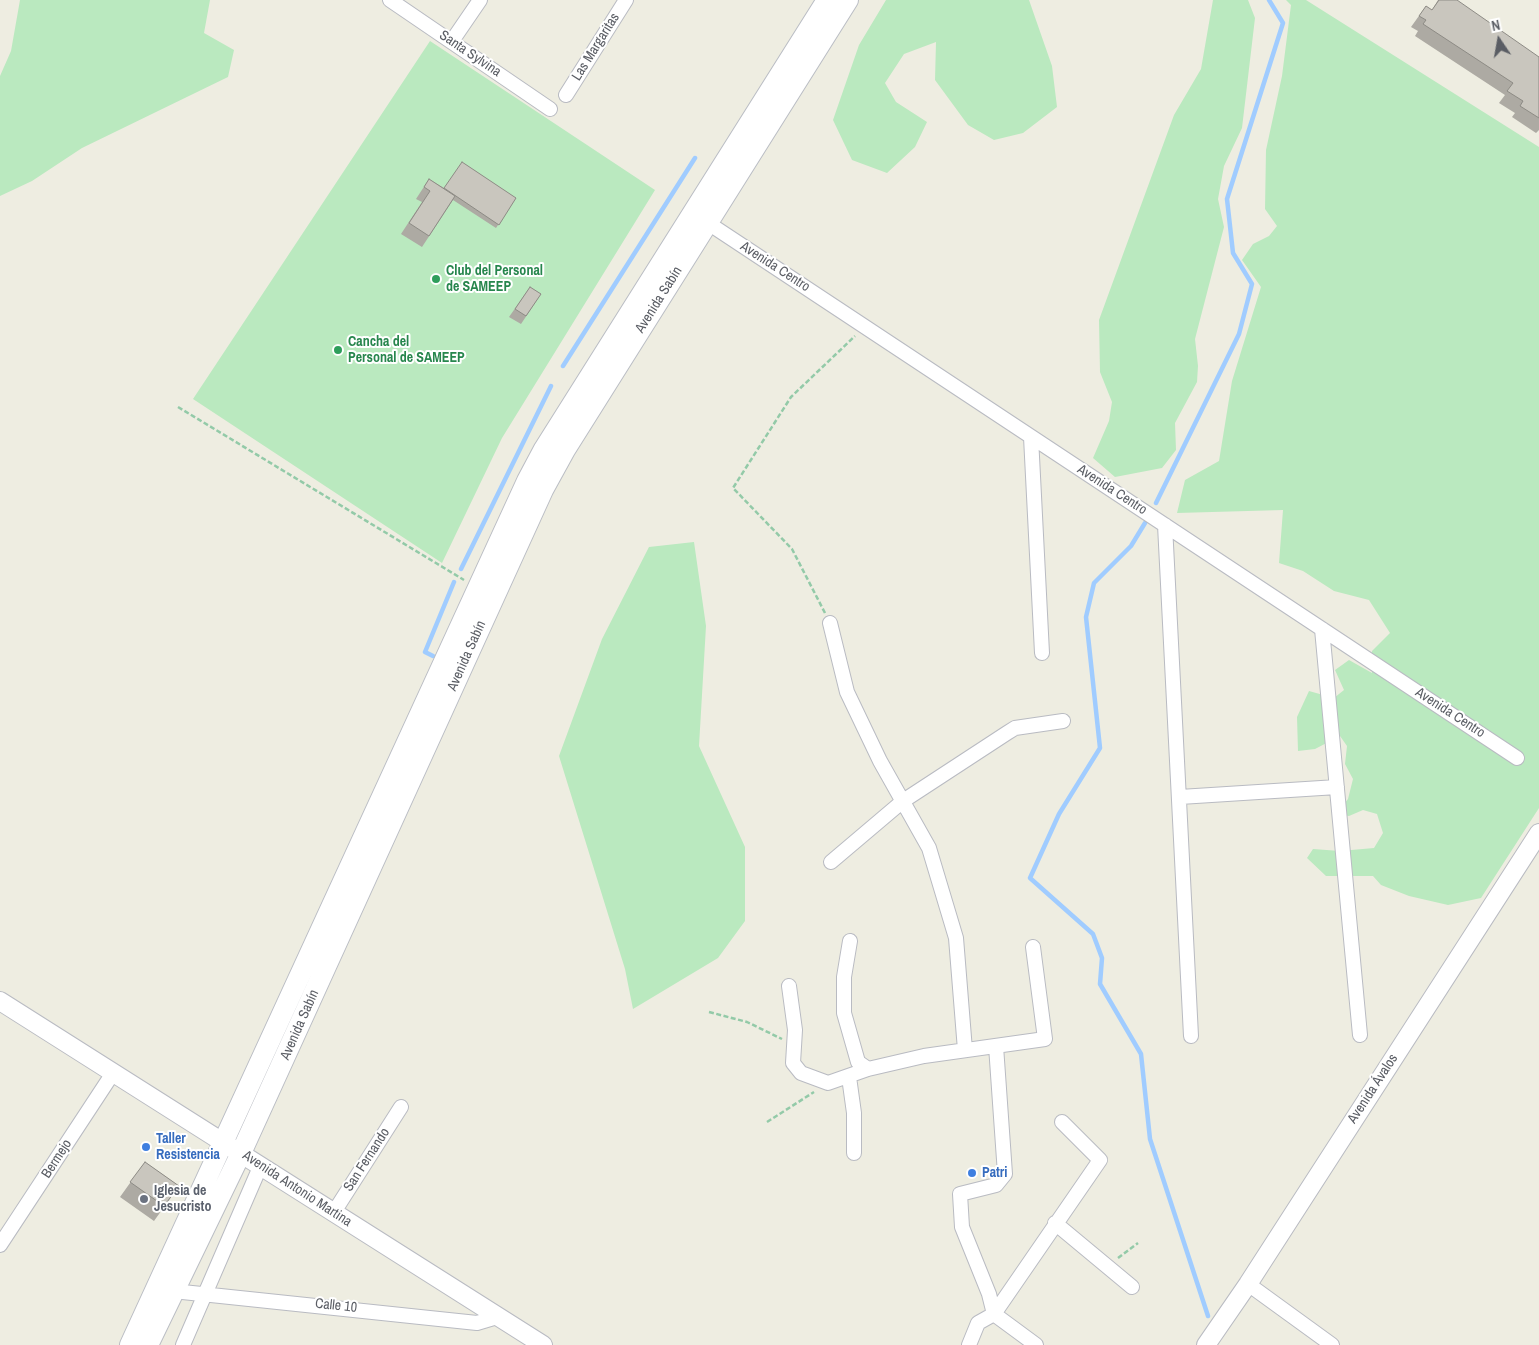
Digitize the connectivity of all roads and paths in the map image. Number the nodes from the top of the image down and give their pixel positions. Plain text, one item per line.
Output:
1 (390, 0) edge
2 (480, 0) edge
3 (626, 0) edge
4 (830, 4) edge
5 (452, 41) junction
6 (566, 95) dead end
7 (550, 109) dead end
8 (708, 223) junction
9 (865, 326) junction
10 (178, 407) dead end
11 (1031, 437) junction
12 (1165, 525) junction
13 (478, 589) junction
14 (830, 623) joint
15 (1322, 629) junction
16 (1042, 653) dead end
17 (1063, 721) dead end
18 (1517, 758) dead end
19 (1337, 787) junction
20 (1180, 797) junction
21 (903, 801) junction
22 (1539, 833) edge
23 (831, 862) dead end
24 (850, 941) dead end
25 (1032, 947) dead end
26 (789, 986) dead end
27 (0, 1000) edge
28 (709, 1012) dead end
29 (1360, 1035) dead end
30 (1191, 1036) dead end
31 (794, 1045) junction
32 (996, 1046) junction
33 (965, 1050) junction
34 (868, 1069) junction
35 (113, 1073) junction
36 (849, 1077) junction
37 (828, 1084) junction
38 (401, 1107) dead end
39 (767, 1122) dead end
40 (1062, 1122) dead end
41 (225, 1142) junction
42 (241, 1153) junction
43 (854, 1153) dead end
44 (260, 1167) junction
45 (334, 1212) junction
46 (1055, 1223) junction
47 (1138, 1243) dead end
48 (0, 1245) edge
49 (1107, 1266) junction
50 (1248, 1284) junction
51 (1132, 1287) dead end
52 (173, 1291) junction
53 (205, 1293) junction
54 (994, 1314) junction
55 (498, 1317) junction
56 (130, 1345) edge
57 (148, 1345) edge
58 (183, 1345) edge
59 (543, 1345) edge
60 (969, 1345) edge
61 (1036, 1345) edge
62 (1206, 1345) edge
63 (1332, 1345) edge

1 - 5 street, Santa Sylvina
2 - 5 street
3 - 6 street, Las Margaritas
4 - 8 main road, Avenida Sabín
4 - 13 main road, Avenida Sabín
5 - 7 street, Santa Sylvina
8 - 9 street, Avenida Centro
8 - 42 main road, Avenida Sabín
9 - 11 street, Avenida Centro
9 - 14 path
10 - 13 path
11 - 12 street, Avenida Centro
11 - 16 street
12 - 15 street, Avenida Centro
12 - 20 street
13 - 41 main road, Avenida Sabín
14 - 21 street
15 - 18 street, Avenida Centro
15 - 19 street
17 - 21 street
19 - 20 street
19 - 29 street
20 - 30 street
21 - 23 street
21 - 33 street
22 - 50 street, Avenida Ávalos
24 - 34 street
25 - 32 street
26 - 31 street
27 - 35 street, Avenida Antonio Martina
28 - 31 path
31 - 37 street
32 - 33 street
32 - 54 street
33 - 34 street
34 - 36 street
35 - 41 street, Avenida Antonio Martina
35 - 48 street, Bermejo
36 - 37 street
36 - 43 street
37 - 39 path
38 - 45 street, San Fernando
40 - 46 street
41 - 42 street, Avenida Antonio Martina
41 - 56 main road, Avenida Sabín
42 - 44 street, Avenida Antonio Martina
42 - 52 main road, Avenida Sabín
44 - 45 street, Avenida Antonio Martina
44 - 53 street
45 - 55 street, Avenida Antonio Martina
46 - 49 street
46 - 54 street
47 - 49 path
49 - 51 street
50 - 62 street, Avenida Ávalos
50 - 63 street
52 - 53 street, Calle 10
52 - 57 main road, Avenida Sabín
53 - 55 street, Calle 10
53 - 58 street
54 - 60 street
54 - 61 street
55 - 59 street, Avenida Antonio Martina

